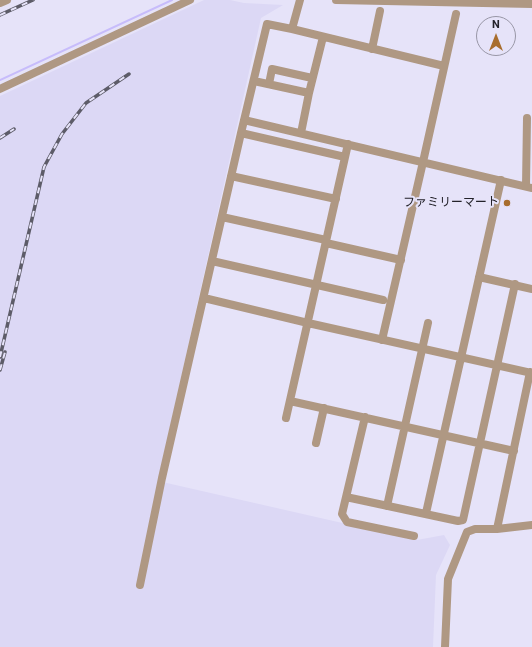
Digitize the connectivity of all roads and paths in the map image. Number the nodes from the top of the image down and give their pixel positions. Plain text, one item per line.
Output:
1 (7, 0) edge
2 (190, 0) edge
3 (300, 0) edge
4 (336, 0) edge
5 (0, 3) edge
6 (532, 4) edge
7 (380, 11) dead end
8 (456, 14) dead end
9 (292, 29) junction
10 (323, 37) junction
11 (372, 49) junction
12 (444, 66) junction
13 (312, 78) junction
14 (254, 81) junction
15 (269, 84) junction
16 (0, 88) edge
17 (309, 93) junction
18 (527, 118) dead end
19 (244, 120) junction
20 (241, 133) junction
21 (301, 133) junction
22 (348, 144) junction
23 (345, 157) junction
24 (424, 162) junction
25 (232, 176) junction
26 (500, 180) junction
27 (529, 187) edge
28 (336, 199) junction
29 (222, 217) junction
30 (326, 242) junction
31 (401, 260) junction
32 (212, 261) junction
33 (479, 277) junction
34 (515, 284) junction
35 (316, 285) junction
36 (532, 288) edge
37 (204, 298) junction
38 (383, 300) dead end
39 (308, 323) junction
40 (428, 323) dead end
41 (382, 340) junction
42 (422, 348) junction
43 (461, 357) junction
44 (497, 365) junction
45 (531, 373) edge
46 (290, 401) junction
47 (324, 408) junction
48 (364, 417) junction
49 (286, 418) dead end
50 (405, 426) junction
51 (443, 435) junction
52 (316, 443) dead end
53 (480, 443) junction
54 (514, 451) junction
55 (346, 496) junction
56 (387, 506) junction
57 (426, 513) junction
58 (532, 525) edge
59 (497, 529) junction
60 (414, 536) dead end
61 (140, 585) dead end
62 (445, 647) edge

1 - 5 street
2 - 16 street
3 - 9 street
4 - 6 street
7 - 11 street
8 - 12 street
9 - 10 street
9 - 14 street
10 - 11 street
10 - 13 street
11 - 12 street
12 - 24 street
13 - 15 street
13 - 17 street
14 - 15 street
14 - 19 street
15 - 17 street
17 - 21 street
18 - 27 street
19 - 20 street
19 - 21 street
20 - 23 street
20 - 25 street
21 - 22 street
22 - 23 street
22 - 24 street
23 - 28 street
24 - 26 street
24 - 31 street
25 - 28 street
25 - 29 street
26 - 27 street
26 - 33 street
28 - 30 street
29 - 30 street
29 - 32 street
30 - 31 street
30 - 35 street
31 - 41 street
32 - 35 street
32 - 37 street
33 - 34 street
33 - 43 street
34 - 36 street
34 - 44 street
35 - 38 street
35 - 39 street
37 - 39 street
37 - 61 street
39 - 41 street
39 - 46 street
40 - 42 street
41 - 42 street
42 - 43 street
42 - 50 street
43 - 44 street
43 - 51 street
44 - 45 street
44 - 53 street
45 - 54 street
46 - 47 street
46 - 49 street
47 - 48 street
47 - 52 street
48 - 50 street
48 - 55 street
50 - 51 street
50 - 56 street
51 - 53 street
51 - 57 street
53 - 54 street
53 - 57 street
54 - 59 street
55 - 56 street
55 - 60 street
56 - 57 street
58 - 59 street
59 - 62 street

